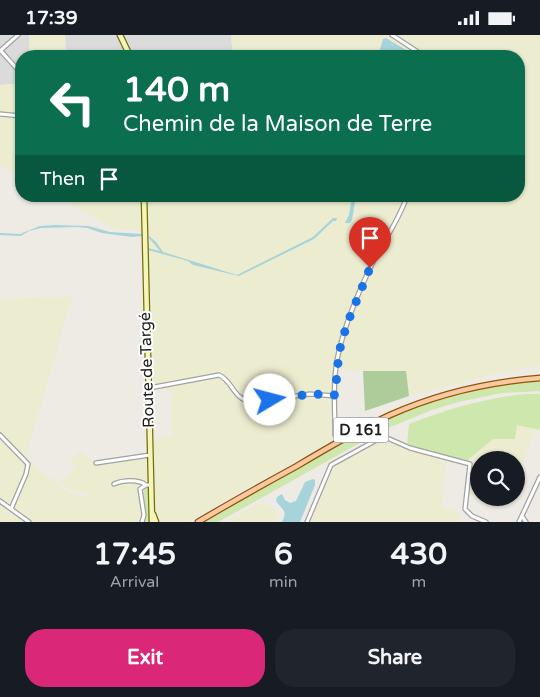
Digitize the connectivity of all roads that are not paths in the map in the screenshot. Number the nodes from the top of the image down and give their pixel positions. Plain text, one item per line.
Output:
1 (18, 35) edge
2 (120, 35) edge
3 (392, 35) edge
4 (127, 50) edge
5 (415, 50) edge
6 (0, 51) edge
7 (15, 67) edge
8 (0, 114) edge
9 (15, 115) edge
10 (144, 202) edge
11 (405, 202) edge
12 (540, 378) edge
13 (148, 388) junction
14 (335, 395) junction
15 (0, 435) edge
16 (335, 435) dead end
17 (150, 455) junction
18 (96, 463) dead end
19 (540, 477) edge
20 (114, 484) dead end
21 (148, 485) junction
22 (0, 501) edge
23 (151, 508) junction
24 (11, 509) junction
25 (522, 516) junction
26 (28, 522) edge
27 (142, 522) edge
28 (152, 522) edge
29 (156, 522) edge
30 (198, 522) edge
31 (307, 522) edge
32 (486, 522) edge
33 (519, 522) edge
34 (526, 522) edge

1 - 6 street
2 - 4 street
3 - 5 street
6 - 7 street
8 - 9 street
10 - 13 street, Route de Targé
11 - 14 street
12 - 30 main road, D 161
13 - 14 street
13 - 17 street, Route de Targé
14 - 16 street
15 - 24 street
17 - 18 street
17 - 21 street, Route de Targé
19 - 25 street
20 - 21 street
21 - 23 street, Route de Targé
21 - 27 street
22 - 24 street
23 - 28 street, Route de Targé
23 - 29 street, Route de Targé
24 - 26 street
25 - 33 street
25 - 34 street
31 - 32 street

